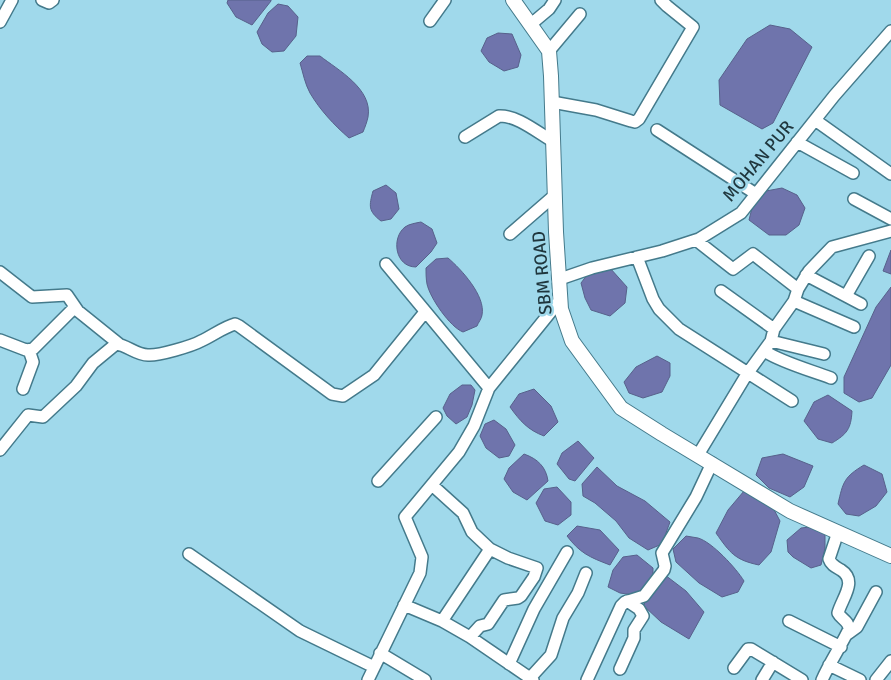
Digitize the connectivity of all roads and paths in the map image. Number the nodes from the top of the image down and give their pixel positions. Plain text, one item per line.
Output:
1 (12, 0) edge
2 (42, 0) edge
3 (53, 0) edge
4 (446, 0) edge
5 (513, 0) edge
6 (555, 0) edge
7 (661, 0) edge
8 (580, 14) dead end
9 (430, 21) dead end
10 (0, 22) edge
11 (530, 24) junction
12 (891, 31) edge
13 (549, 51) junction
14 (552, 102) junction
15 (815, 120) junction
16 (657, 130) dead end
17 (465, 137) dead end
18 (554, 142) junction
19 (797, 142) junction
20 (852, 172) dead end
21 (891, 174) edge
22 (756, 194) junction
23 (555, 195) junction
24 (854, 199) dead end
25 (891, 219) edge
26 (891, 231) edge
27 (510, 234) dead end
28 (696, 240) junction
29 (869, 256) dead end
30 (637, 257) junction
31 (386, 264) dead end
32 (0, 272) edge
33 (806, 275) junction
34 (560, 280) junction
35 (798, 289) junction
36 (721, 291) dead end
37 (846, 296) junction
38 (561, 298) junction
39 (794, 301) junction
40 (861, 304) dead end
41 (75, 307) junction
42 (425, 312) junction
43 (854, 327) dead end
44 (774, 329) junction
45 (0, 340) edge
46 (119, 344) junction
47 (768, 346) junction
48 (29, 350) junction
49 (824, 354) dead end
50 (747, 374) junction
51 (831, 378) dead end
52 (489, 388) junction
53 (23, 389) dead end
54 (792, 401) dead end
55 (436, 417) dead end
56 (0, 450) edge
57 (698, 455) junction
58 (712, 464) junction
59 (378, 481) dead end
60 (432, 485) junction
61 (838, 532) junction
62 (490, 549) junction
63 (567, 552) dead end
64 (189, 554) dead end
65 (891, 556) edge
66 (586, 573) dead end
67 (876, 592) dead end
68 (627, 601) junction
69 (404, 605) junction
70 (442, 621) junction
71 (790, 621) dead end
72 (846, 635) junction
73 (470, 637) junction
74 (841, 646) junction
75 (380, 653) junction
76 (891, 660) edge
77 (773, 662) junction
78 (509, 664) junction
79 (829, 665) junction
80 (374, 666) junction
81 (734, 668) dead end
82 (620, 669) dead end
83 (532, 679) edge
84 (368, 680) edge
85 (425, 680) edge
86 (587, 680) edge
87 (762, 680) edge
88 (802, 680) edge
89 (822, 680) edge
90 (860, 680) edge
91 (876, 680) edge

1 - 10 street
2 - 3 street
4 - 9 street
5 - 11 street
6 - 11 street
7 - 14 street
8 - 13 street
11 - 13 street
12 - 15 street, MOHAN PUR
13 - 14 street, SBM ROAD
14 - 18 street, SBM ROAD
15 - 19 street, MOHAN PUR
15 - 21 street
16 - 22 street
17 - 18 street
18 - 23 street, SBM ROAD
19 - 20 street
19 - 22 street, MOHAN PUR
22 - 28 street, MOHAN PUR
23 - 27 street
23 - 34 street, SBM ROAD
24 - 25 street
26 - 33 street
28 - 30 street, MOHAN PUR
28 - 35 street
29 - 37 street
30 - 34 street, MOHAN PUR
30 - 50 street
31 - 42 street
32 - 41 street
33 - 35 street
33 - 37 street
34 - 38 street, SBM ROAD
35 - 39 street
36 - 44 street
37 - 40 street
38 - 52 street
38 - 57 street, SBM ROAD
39 - 43 street
39 - 44 street
41 - 46 street
41 - 48 street
42 - 46 street
42 - 52 street
44 - 47 street
45 - 48 street
46 - 56 street
47 - 49 street
47 - 50 street
47 - 51 street
48 - 53 street
50 - 54 street
50 - 57 street
52 - 60 street
55 - 59 street
57 - 58 street, SBM ROAD
58 - 61 street, SBM ROAD
58 - 68 street
60 - 62 street
60 - 69 street
61 - 65 street, SBM ROAD
61 - 72 street
62 - 70 street
62 - 73 street
63 - 78 street
64 - 80 street
66 - 83 street
67 - 72 street
68 - 82 street
68 - 86 street
69 - 70 street
69 - 75 street
70 - 73 street
71 - 74 street
72 - 74 street
73 - 78 street
74 - 79 street
75 - 80 street
75 - 85 street
76 - 91 street
77 - 81 street
77 - 87 street
77 - 88 street
78 - 83 street
79 - 89 street
79 - 90 street
80 - 84 street

